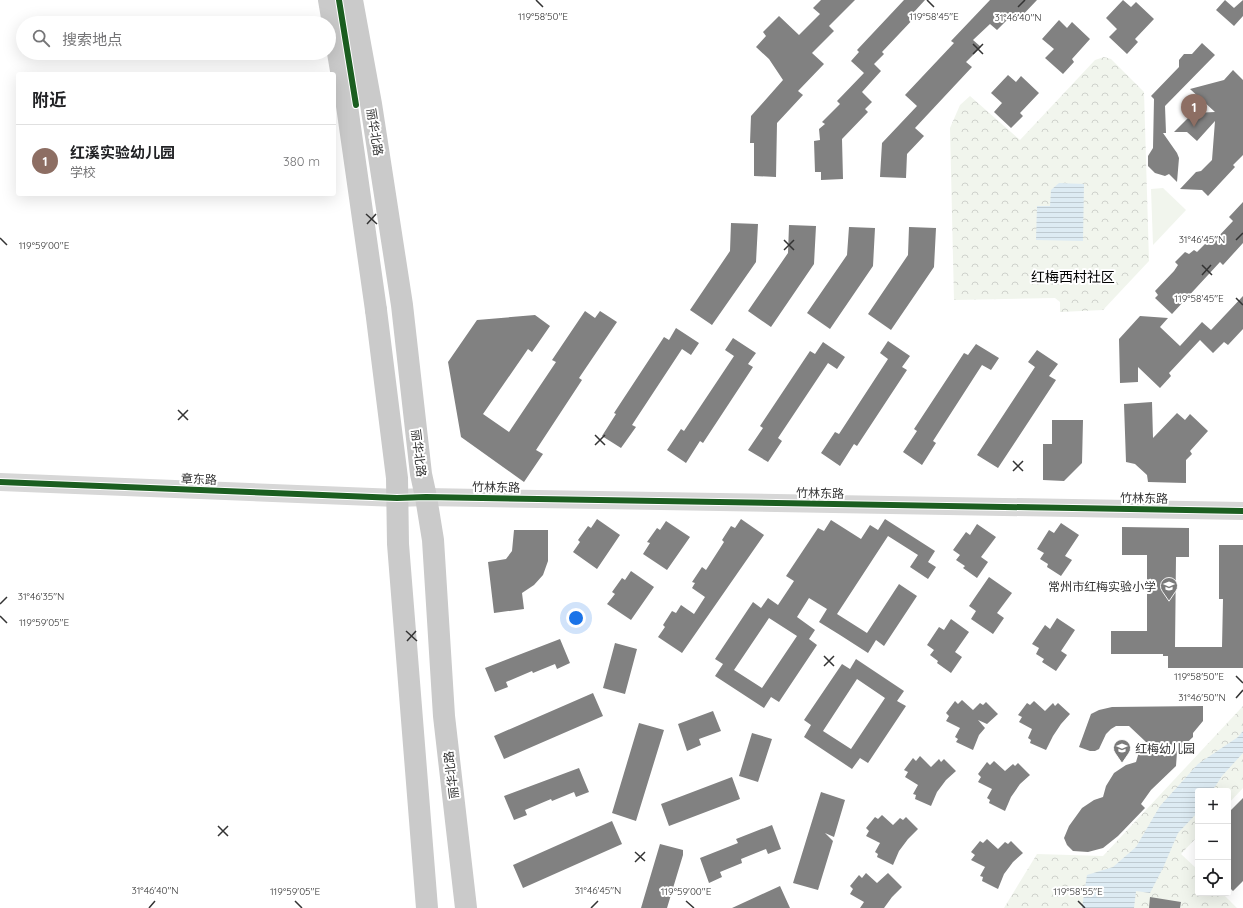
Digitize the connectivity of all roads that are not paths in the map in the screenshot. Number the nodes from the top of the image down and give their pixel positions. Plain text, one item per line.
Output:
1 (330, 0) edge
2 (352, 0) edge
3 (333, 16) edge
4 (336, 37) edge
5 (0, 482) edge
6 (426, 497) junction
7 (397, 498) junction
8 (1243, 511) edge
9 (427, 908) edge
10 (466, 908) edge

1 - 3 main road, 丽华北路, bridge
2 - 6 main road, 丽华北路
4 - 7 main road, 丽华北路, bridge
5 - 7 street, 章东路
6 - 7 street, 竹林东路
6 - 8 street, 竹林东路
6 - 10 main road, 丽华北路
7 - 9 main road, 丽华北路

